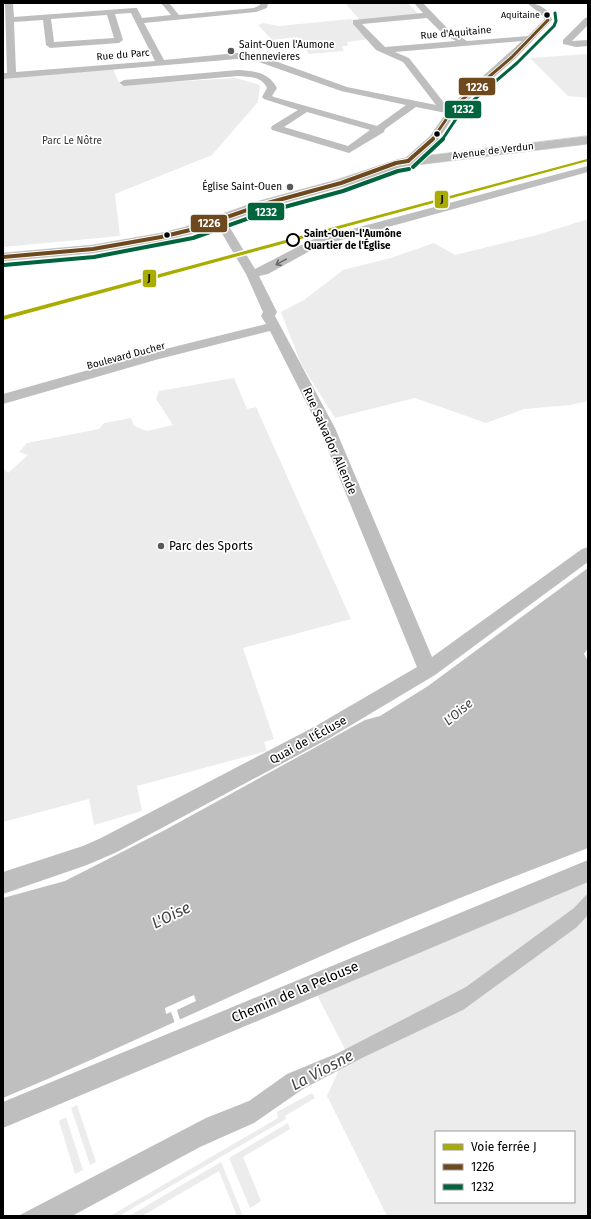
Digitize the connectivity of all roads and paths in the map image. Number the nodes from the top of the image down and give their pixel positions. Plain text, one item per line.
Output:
1 (8, 3) edge
2 (165, 3) edge
3 (418, 3) edge
4 (531, 3) edge
5 (3, 4) edge
6 (264, 4) edge
7 (132, 6) edge
8 (110, 12) junction
9 (429, 15) junction
10 (47, 17) junction
11 (177, 17) junction
12 (546, 19) junction
13 (10, 20) junction
14 (138, 20) junction
15 (588, 20) edge
16 (578, 29) junction
17 (532, 36) junction
18 (465, 43) junction
19 (588, 43) edge
20 (384, 50) junction
21 (226, 57) junction
22 (161, 63) junction
23 (238, 73) junction
24 (8, 76) edge
25 (124, 83) dead end
26 (414, 104) junction
27 (306, 109) junction
28 (453, 111) junction
29 (380, 130) junction
30 (588, 140) edge
31 (408, 161) junction
32 (588, 169) edge
33 (220, 220) junction
34 (3, 257) edge
35 (252, 274) junction
36 (271, 321) junction
37 (249, 323) junction
38 (228, 336) junction
39 (3, 389) edge
40 (3, 399) edge
41 (588, 553) edge
42 (428, 670) junction
43 (588, 871) edge
44 (3, 883) edge
45 (3, 1115) edge

1 - 5 street
1 - 13 street
2 - 11 street
3 - 9 street
4 - 12 street
6 - 11 street
7 - 8 street
7 - 14 street
8 - 10 street
8 - 10 street
9 - 18 street
9 - 20 street
10 - 13 street
11 - 14 street
12 - 16 street
12 - 17 street
13 - 24 street
14 - 22 street
15 - 16 street
16 - 19 street
17 - 18 street, Rue d'Aquitaine
17 - 28 street
18 - 20 street, Rue d'Aquitaine
20 - 28 street
21 - 22 street, Rue du Parc
21 - 23 street
21 - 26 street, Rue du Parc
22 - 24 street, Rue du Parc
23 - 25 street
23 - 27 street
26 - 28 street, Rue du Parc
26 - 29 street
27 - 29 street
27 - 29 street
28 - 31 street
30 - 31 main road, Avenue de Verdun
31 - 33 main road, Avenue de Verdun
32 -> 35 street
33 - 34 main road, Avenue de Verdun
33 - 35 street, Rue Salvador Allende
35 - 36 street, Rue Salvador Allende
36 - 37 street, Boulevard Ducher
36 - 38 street, Boulevard Ducher
36 - 42 street, Rue Salvador Allende
37 - 38 street, Boulevard Ducher
37 - 39 street, Boulevard Ducher
38 - 40 street, Boulevard Ducher
41 - 42 street, Quai de l'Écluse
42 - 44 street, Quai de l'Écluse
43 - 45 street, Chemin de la Pelouse

